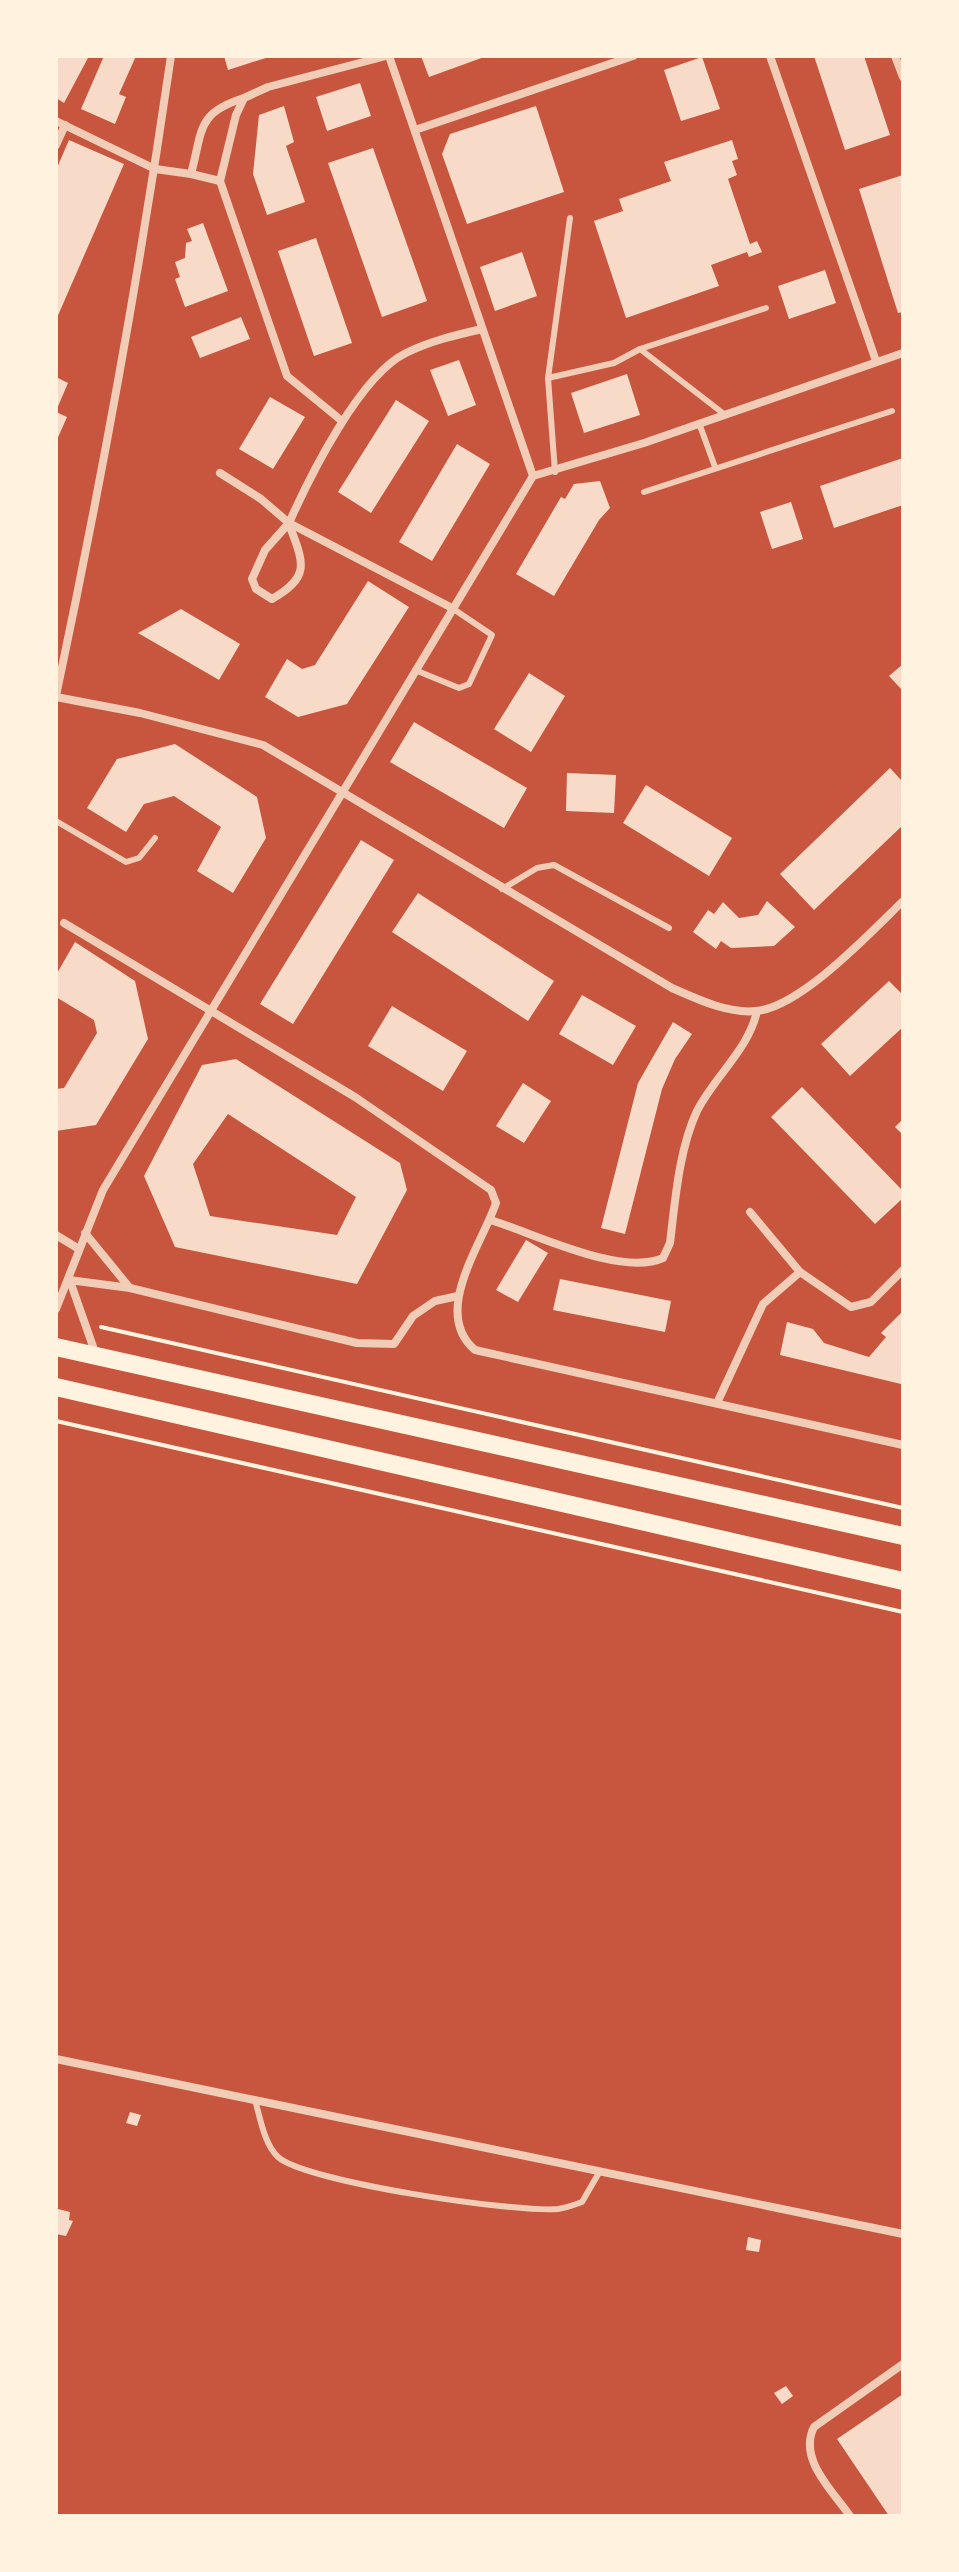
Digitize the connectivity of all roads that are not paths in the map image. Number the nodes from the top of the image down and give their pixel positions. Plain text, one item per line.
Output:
1 (171, 56) edge
2 (388, 56) edge
3 (633, 56) edge
4 (770, 56) edge
5 (895, 56) edge
6 (903, 77) edge
7 (244, 98) junction
8 (60, 123) edge
9 (415, 130) junction
10 (56, 145) edge
11 (155, 169) junction
12 (191, 174) junction
13 (220, 181) junction
14 (570, 218) dead end
15 (766, 308) dead end
16 (482, 329) junction
17 (640, 349) junction
18 (903, 353) edge
19 (876, 361) junction
20 (548, 378) junction
21 (892, 411) dead end
22 (724, 414) junction
23 (342, 421) junction
24 (699, 423) junction
25 (715, 467) junction
26 (555, 472) junction
27 (220, 473) dead end
28 (533, 476) junction
29 (644, 492) dead end
30 (289, 523) junction
31 (452, 608) junction
32 (415, 670) junction
33 (56, 696) edge
34 (343, 793) junction
35 (56, 821) edge
36 (155, 838) dead end
37 (502, 889) junction
38 (903, 901) edge
39 (64, 923) dead end
40 (669, 928) dead end
41 (757, 1011) junction
42 (212, 1012) junction
43 (750, 1212) dead end
44 (490, 1220) junction
45 (85, 1233) junction
46 (56, 1235) edge
47 (79, 1249) junction
48 (903, 1270) edge
49 (800, 1272) junction
50 (69, 1280) junction
51 (130, 1288) junction
52 (458, 1296) junction
53 (56, 1309) edge
54 (56, 1347) edge
55 (97, 1355) junction
56 (56, 1387) edge
57 (717, 1403) junction
58 (903, 1445) edge
59 (903, 1536) edge
60 (903, 1581) edge
61 (56, 2059) edge
62 (255, 2100) junction
63 (600, 2171) junction
64 (903, 2234) edge
65 (903, 2364) edge
66 (850, 2516) edge

1 - 11 street
2 - 7 street
2 - 9 street
3 - 9 street
4 - 19 street
5 - 6 street
7 - 12 street
7 - 13 street
8 - 10 street
8 - 11 street
9 - 16 street
11 - 12 street
11 - 33 street
12 - 13 street
13 - 23 street
14 - 20 lane
15 - 17 lane
16 - 23 street
16 - 28 street
17 - 20 lane
17 - 22 lane
18 - 19 street
19 - 22 street
20 - 26 lane
21 - 25 lane
22 - 24 street
23 - 30 street
24 - 25 lane
24 - 26 street
25 - 29 lane
26 - 28 street
27 - 30 street
28 - 31 street
30 - 30 street
30 - 31 street
31 - 32 street
31 - 32 lane
32 - 34 street
33 - 34 street
34 - 37 street
34 - 42 street
35 - 36 lane
37 - 40 lane
37 - 41 street
38 - 41 street
39 - 42 street
41 - 44 street
42 - 44 street
42 - 45 street
43 - 49 street
44 - 52 street
45 - 47 street
45 - 51 street
46 - 47 street
47 - 50 street
48 - 49 street
49 - 57 street
50 - 51 street
50 - 53 street
50 - 55 street
51 - 52 street
52 - 57 street
54 - 55 highway
55 - 59 highway
56 - 60 highway
57 - 58 street
61 - 62 street
62 - 63 street
62 - 63 lane
63 - 64 street
65 - 66 street

